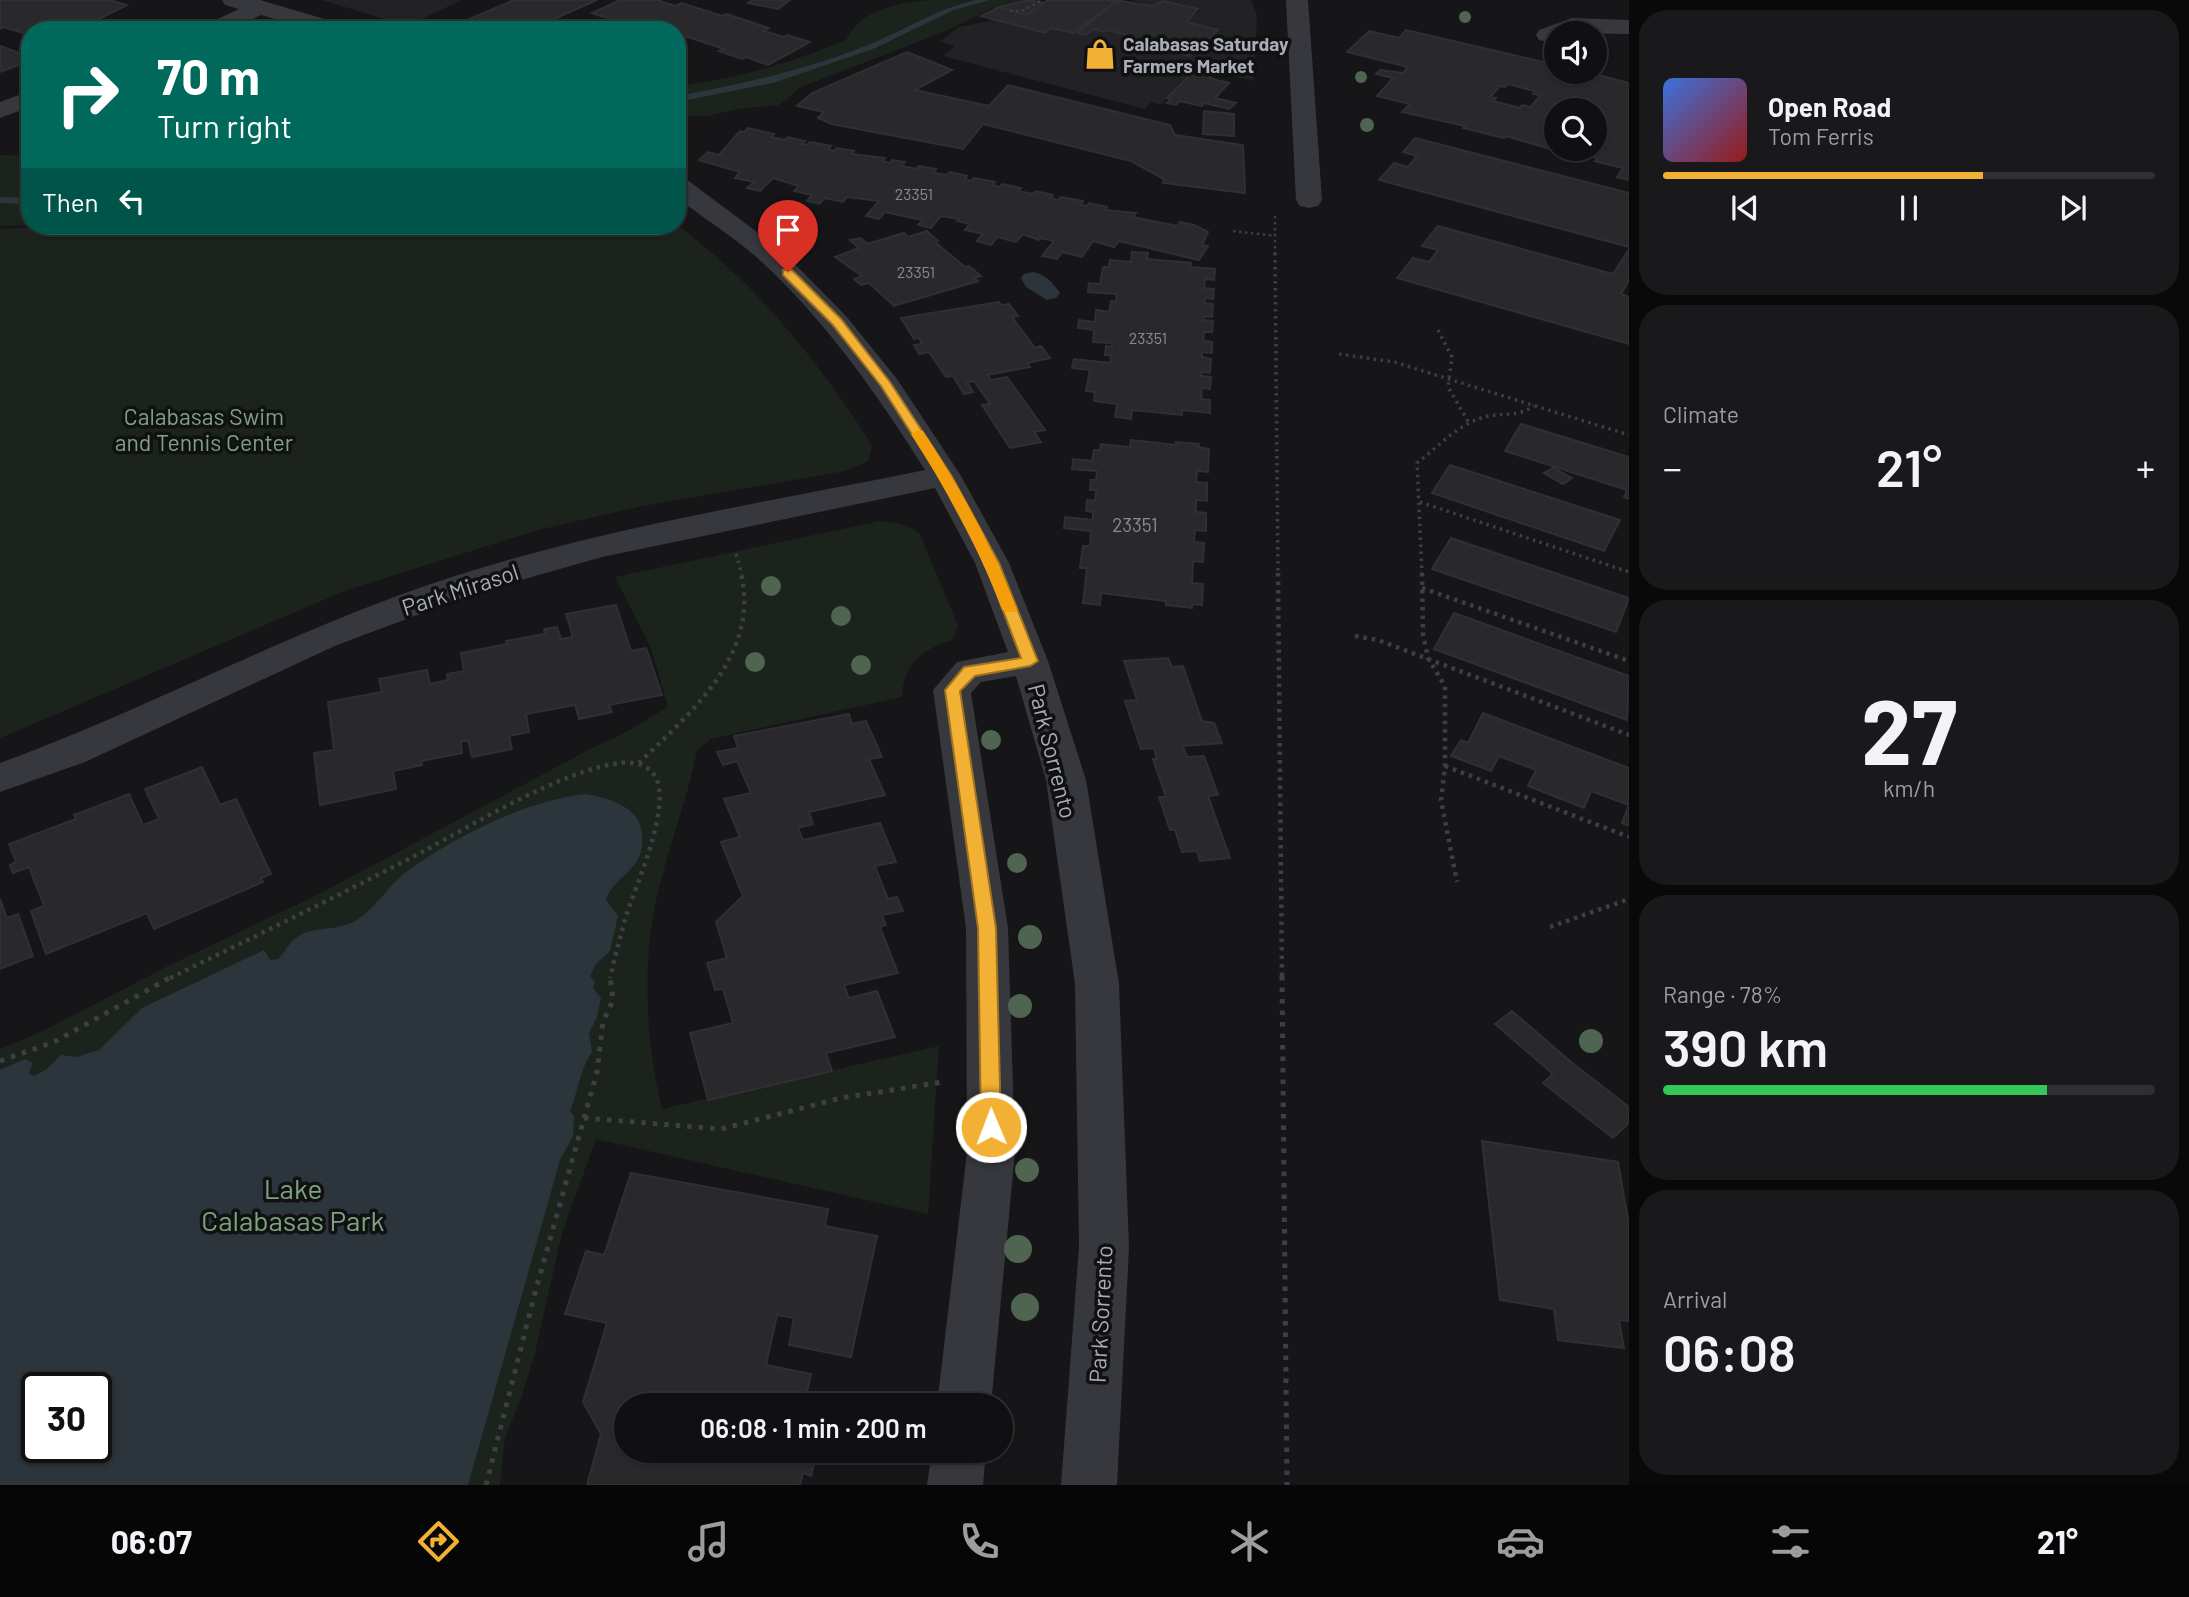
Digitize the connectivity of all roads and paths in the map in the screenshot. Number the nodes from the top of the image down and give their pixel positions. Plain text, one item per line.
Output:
1 (233, 0) edge
2 (1042, 0) edge
3 (1297, 0) edge
4 (260, 7) junction
5 (1010, 11) dead end
6 (231, 21) edge
7 (307, 21) edge
8 (1607, 26) edge
9 (1629, 27) edge
10 (21, 102) edge
11 (0, 111) edge
12 (686, 192) edge
13 (1308, 200) dead end
14 (1275, 216) dead end
15 (1233, 231) dead end
16 (1275, 236) junction
17 (1438, 330) dead end
18 (1339, 354) dead end
19 (1451, 380) junction
20 (1534, 406) junction
21 (1469, 423) junction
22 (1629, 435) edge
23 (945, 475) junction
24 (1420, 502) junction
25 (733, 543) dead end
26 (1629, 572) edge
27 (1422, 588) junction
28 (1355, 636) dead end
29 (1427, 658) junction
30 (1030, 661) junction
31 (1629, 661) edge
32 (1629, 735) edge
33 (639, 763) junction
34 (1445, 766) junction
35 (0, 778) edge
36 (1629, 836) edge
37 (1457, 881) dead end
38 (1629, 898) edge
39 (1550, 928) dead end
40 (0, 1061) edge
41 (947, 1082) dead end
42 (584, 1118) junction
43 (965, 1393) edge
44 (958, 1463) edge
45 (486, 1485) edge
46 (955, 1485) edge
47 (1089, 1485) edge
48 (1287, 1485) edge

1 - 4 street
2 - 5 path
3 - 13 street
4 - 6 street
4 - 7 street
8 - 9 street
10 - 11 street
12 - 23 street, Park Sorrento
14 - 16 path
15 - 16 path
16 - 48 path
17 - 19 path
18 - 19 path
19 - 20 path
19 - 21 path
20 - 21 path
20 - 22 path
21 - 24 path
23 - 30 street, Park Sorrento
23 - 35 street, Park Mirasol
24 - 26 path
24 - 27 path
25 - 33 path
27 - 29 path
27 - 31 path
28 - 29 path
29 - 32 path
29 - 34 path
30 - 43 street
30 - 47 street, Park Sorrento
33 - 40 path
33 - 42 path
34 - 36 path
34 - 37 path
38 - 39 path
41 - 42 path
42 - 45 path
44 - 46 street

